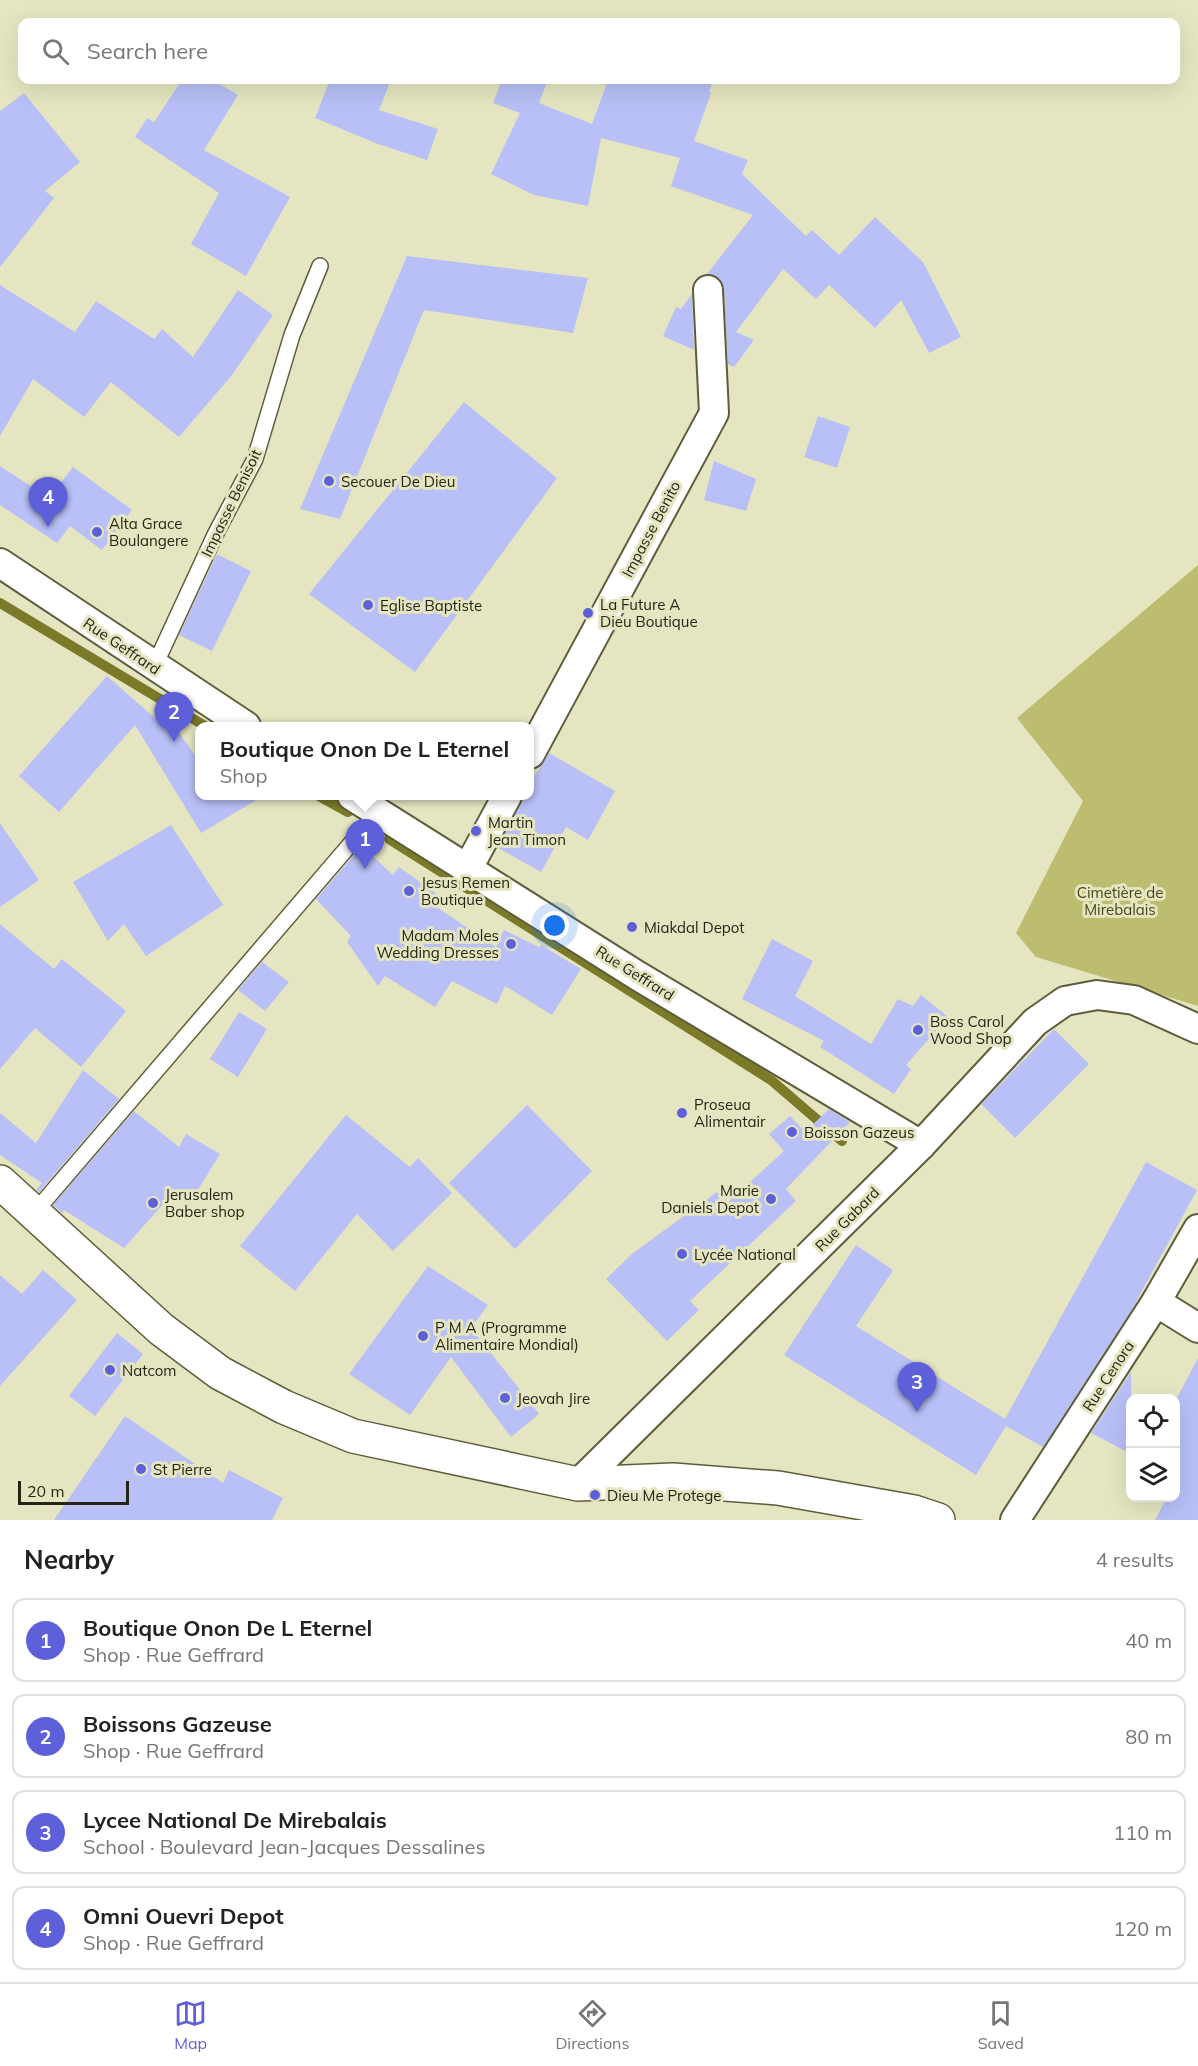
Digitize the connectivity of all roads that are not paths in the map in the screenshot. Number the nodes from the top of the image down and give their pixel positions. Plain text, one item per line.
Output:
1 (320, 266) dead end
2 (708, 291) dead end
3 (0, 563) edge
4 (154, 667) junction
5 (240, 722) edge
6 (534, 746) edge
7 (360, 800) edge
8 (504, 800) edge
9 (378, 812) junction
10 (468, 868) junction
11 (1198, 1029) edge
12 (921, 1145) junction
13 (0, 1182) edge
14 (34, 1213) junction
15 (1198, 1229) edge
16 (1156, 1302) junction
17 (1198, 1328) edge
18 (578, 1484) junction
19 (921, 1517) edge
20 (1016, 1520) edge

1 - 4 lane, Impasse Benisoit
2 - 6 street, Impasse Benito
3 - 4 street, Rue Geffrard
4 - 5 street, Rue Geffrard
7 - 9 street, Rue Geffrard
8 - 10 street
9 - 10 street, Rue Geffrard
9 - 14 lane
10 - 12 street, Rue Geffrard
11 - 12 street, Rue Gabard
12 - 18 street, Rue Gabard
13 - 14 main road
14 - 18 main road
15 - 16 street, Rue Cenora
16 - 17 street
16 - 20 street, Rue Cenora
18 - 19 main road

